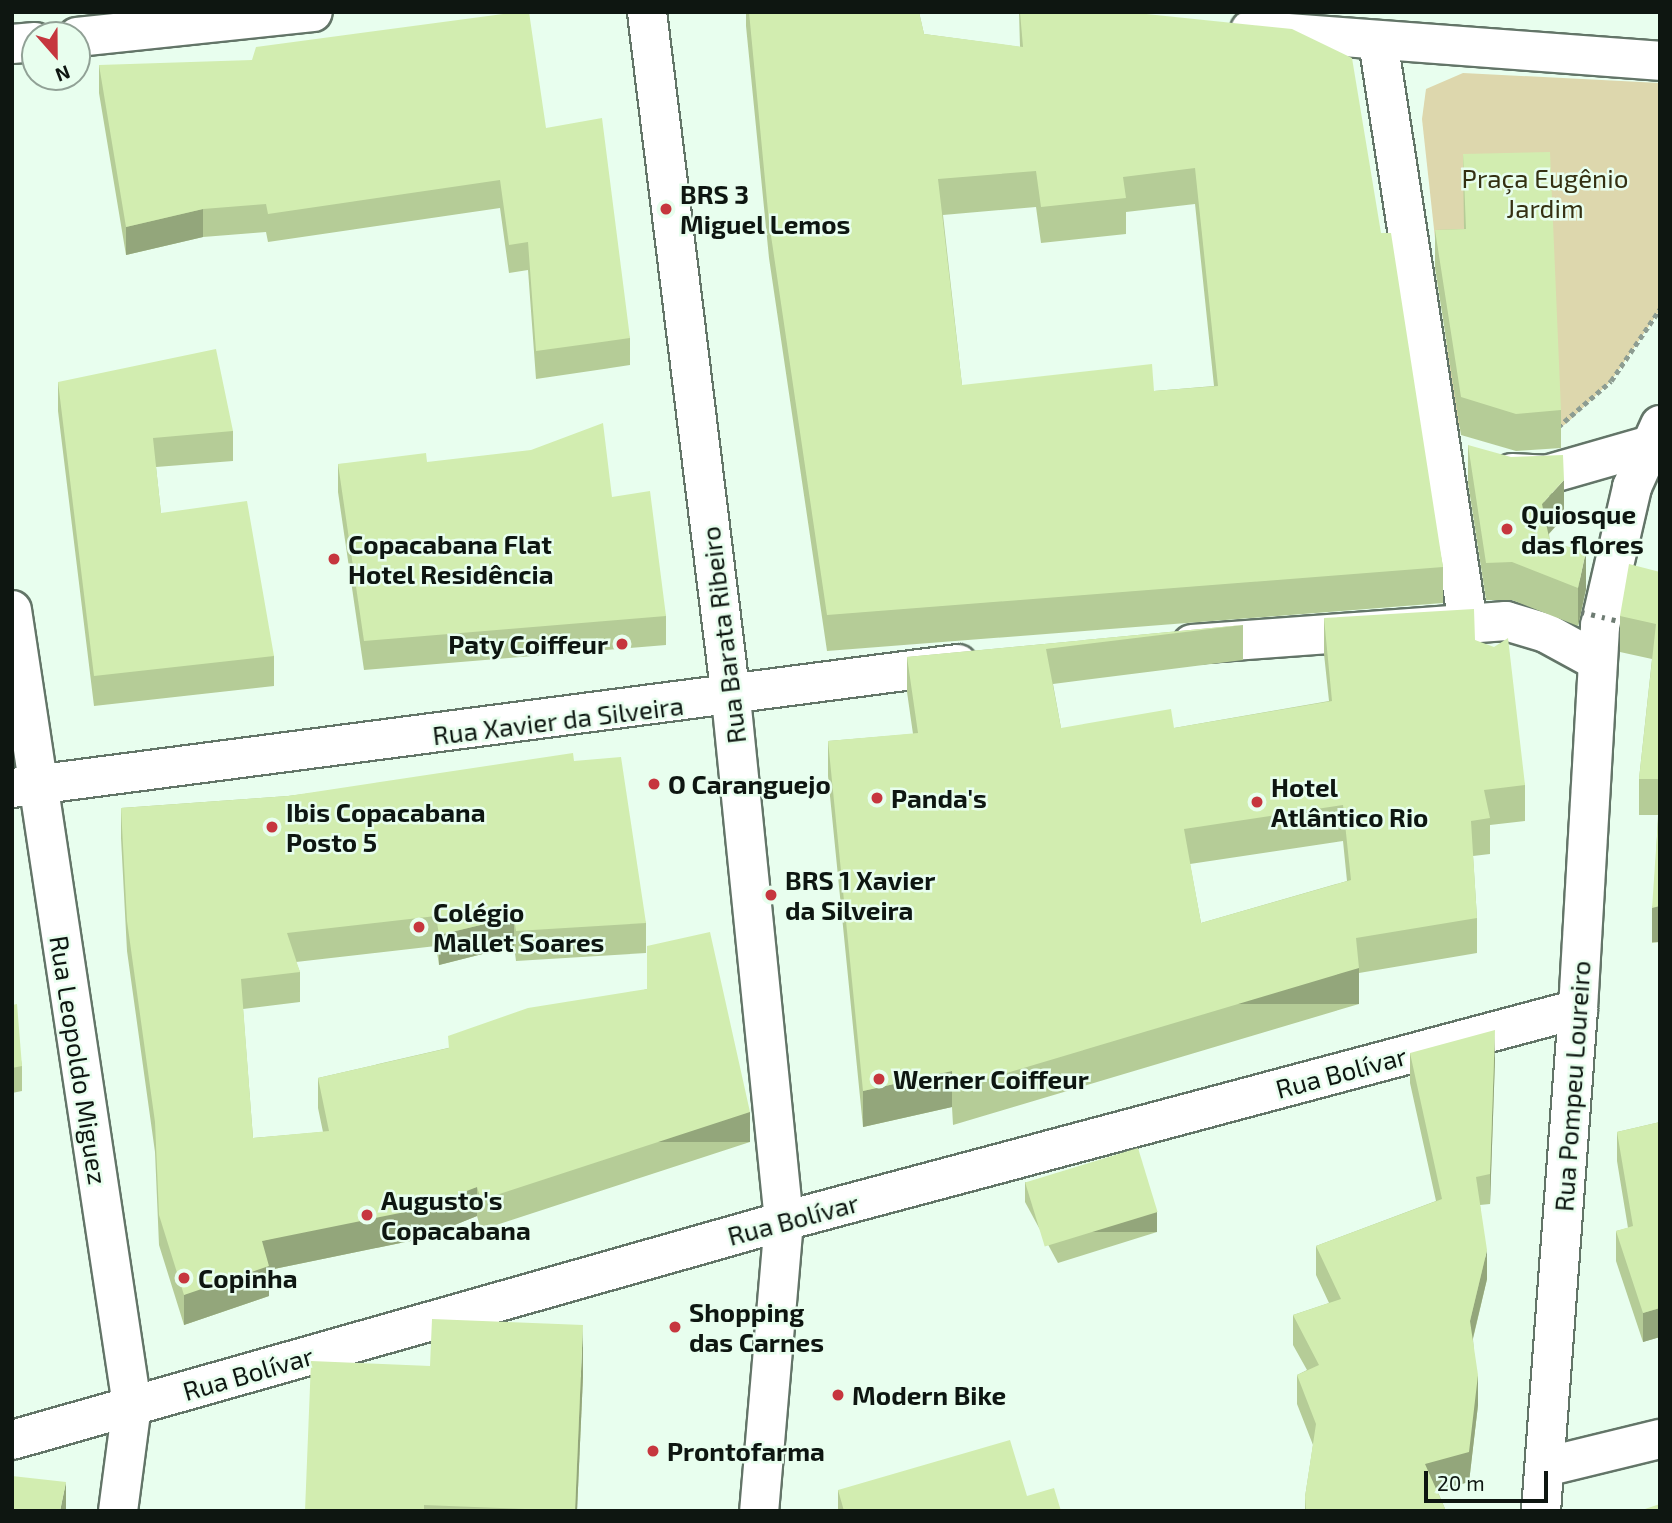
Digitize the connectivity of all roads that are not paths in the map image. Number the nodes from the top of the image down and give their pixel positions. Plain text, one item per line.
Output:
1 (313, 12) edge
2 (648, 12) edge
3 (1214, 27) edge
4 (91, 36) edge
5 (1378, 41) junction
6 (1660, 61) edge
7 (1653, 435) edge
8 (1446, 453) junction
9 (12, 610) edge
10 (1506, 621) junction
11 (1468, 624) junction
12 (1157, 648) edge
13 (1491, 661) edge
14 (1597, 661) junction
15 (993, 664) edge
16 (731, 698) junction
17 (25, 787) edge
18 (1578, 1009) junction
19 (784, 1221) junction
20 (132, 1405) junction
21 (1660, 1420) edge
22 (1660, 1439) edge
23 (12, 1440) edge
24 (1546, 1458) junction
25 (118, 1511) edge
26 (759, 1511) edge
27 (1541, 1511) edge

1 - 4 main road
2 - 16 main road, Rua Barata Ribeiro
3 - 5 main road
5 - 6 main road
5 - 8 main road
7 - 8 main road
7 - 14 main road
8 - 11 main road
9 - 17 main road, Rua Leopoldo Miguez
10 - 11 main road
10 - 13 main road
10 - 14 main road
11 - 12 main road
14 - 18 main road, Rua Pompeu Loureiro
15 - 16 main road, Rua Xavier da Silveira
16 - 17 main road, Rua Xavier da Silveira
16 - 19 main road, Rua Barata Ribeiro
17 - 20 main road, Rua Leopoldo Miguez
18 - 19 main road, Rua Bolívar
18 - 24 main road, Rua Pompeu Loureiro
19 - 20 main road, Rua Bolívar
19 - 26 main road, Rua Barata Ribeiro
20 - 23 main road, Rua Bolívar
20 - 25 main road, Rua Leopoldo Miguez
21 - 24 main road
22 - 24 main road
24 - 27 main road, Rua Pompeu Loureiro

